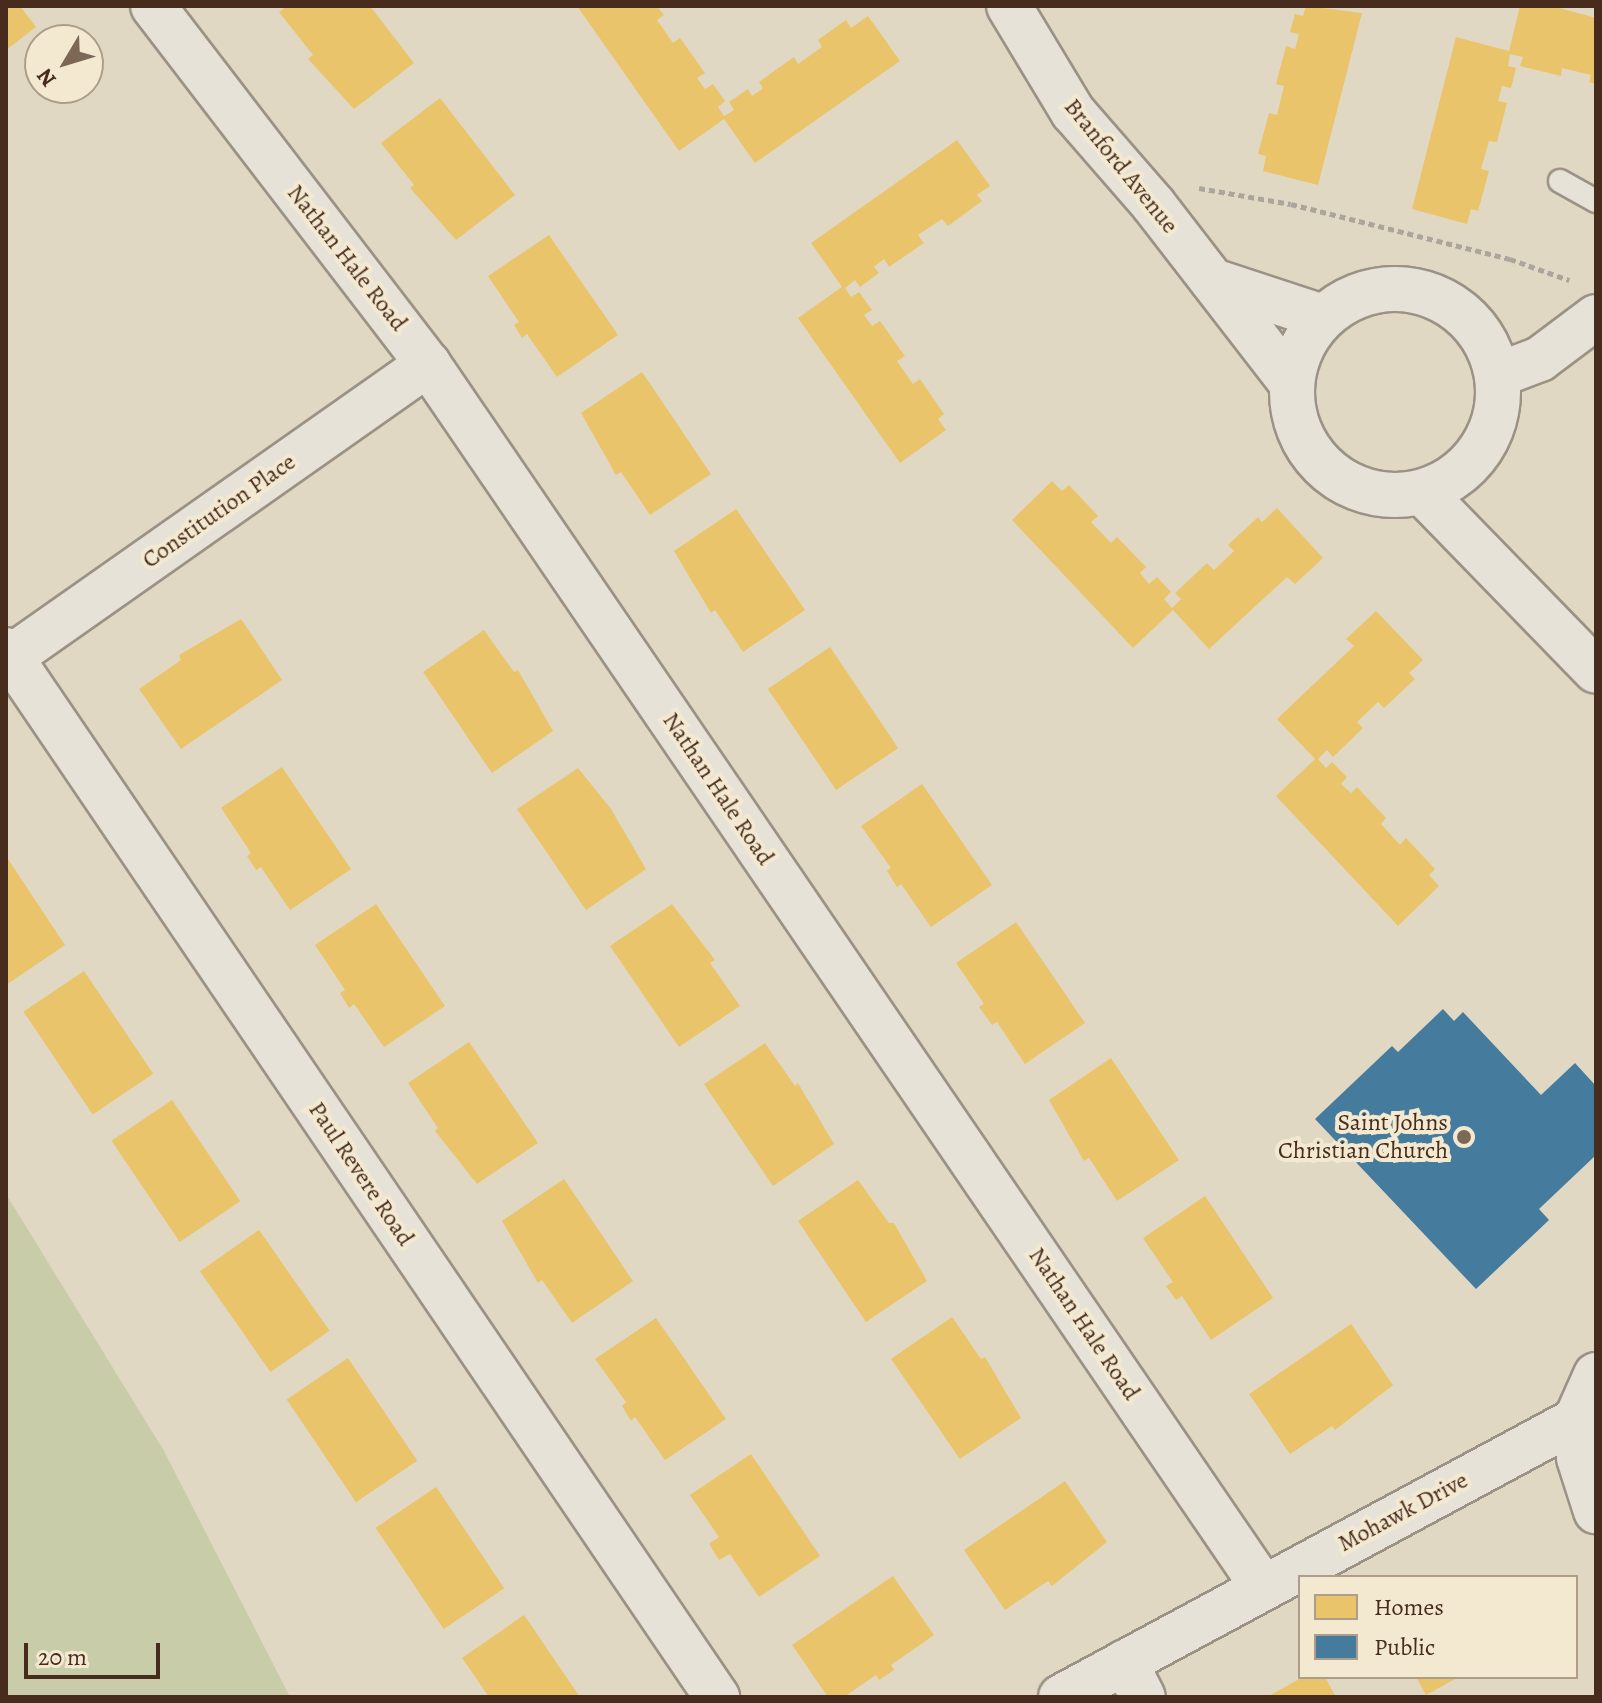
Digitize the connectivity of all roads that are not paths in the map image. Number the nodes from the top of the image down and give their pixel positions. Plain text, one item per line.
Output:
1 (153, 6) edge
2 (1009, 6) edge
3 (1560, 181) dead end
4 (1596, 201) edge
5 (1213, 281) junction
6 (1585, 300) edge
7 (1323, 317) junction
8 (428, 364) junction
9 (1498, 375) junction
10 (1292, 384) junction
11 (1425, 495) junction
12 (8, 654) edge
13 (1596, 671) edge
14 (1596, 1375) edge
15 (1576, 1420) junction
16 (1596, 1511) edge
17 (1263, 1587) junction
18 (1134, 1680) edge
19 (717, 1697) edge
20 (1061, 1697) edge

1 - 8 street, Nathan Hale Road
2 - 5 street, Branford Avenue
3 - 4 lane
5 - 7 street
5 - 10 street, Branford Avenue
6 - 9 street
7 - 9 street
7 - 10 street
8 - 12 street, Constitution Place
8 - 17 street, Nathan Hale Road
9 - 11 street
10 - 11 street
11 - 13 street
12 - 19 street, Paul Revere Road
14 - 15 street
15 - 16 street
15 - 17 street, Mohawk Drive
17 - 18 street, Mohawk Drive
18 - 20 street, Mohawk Drive

